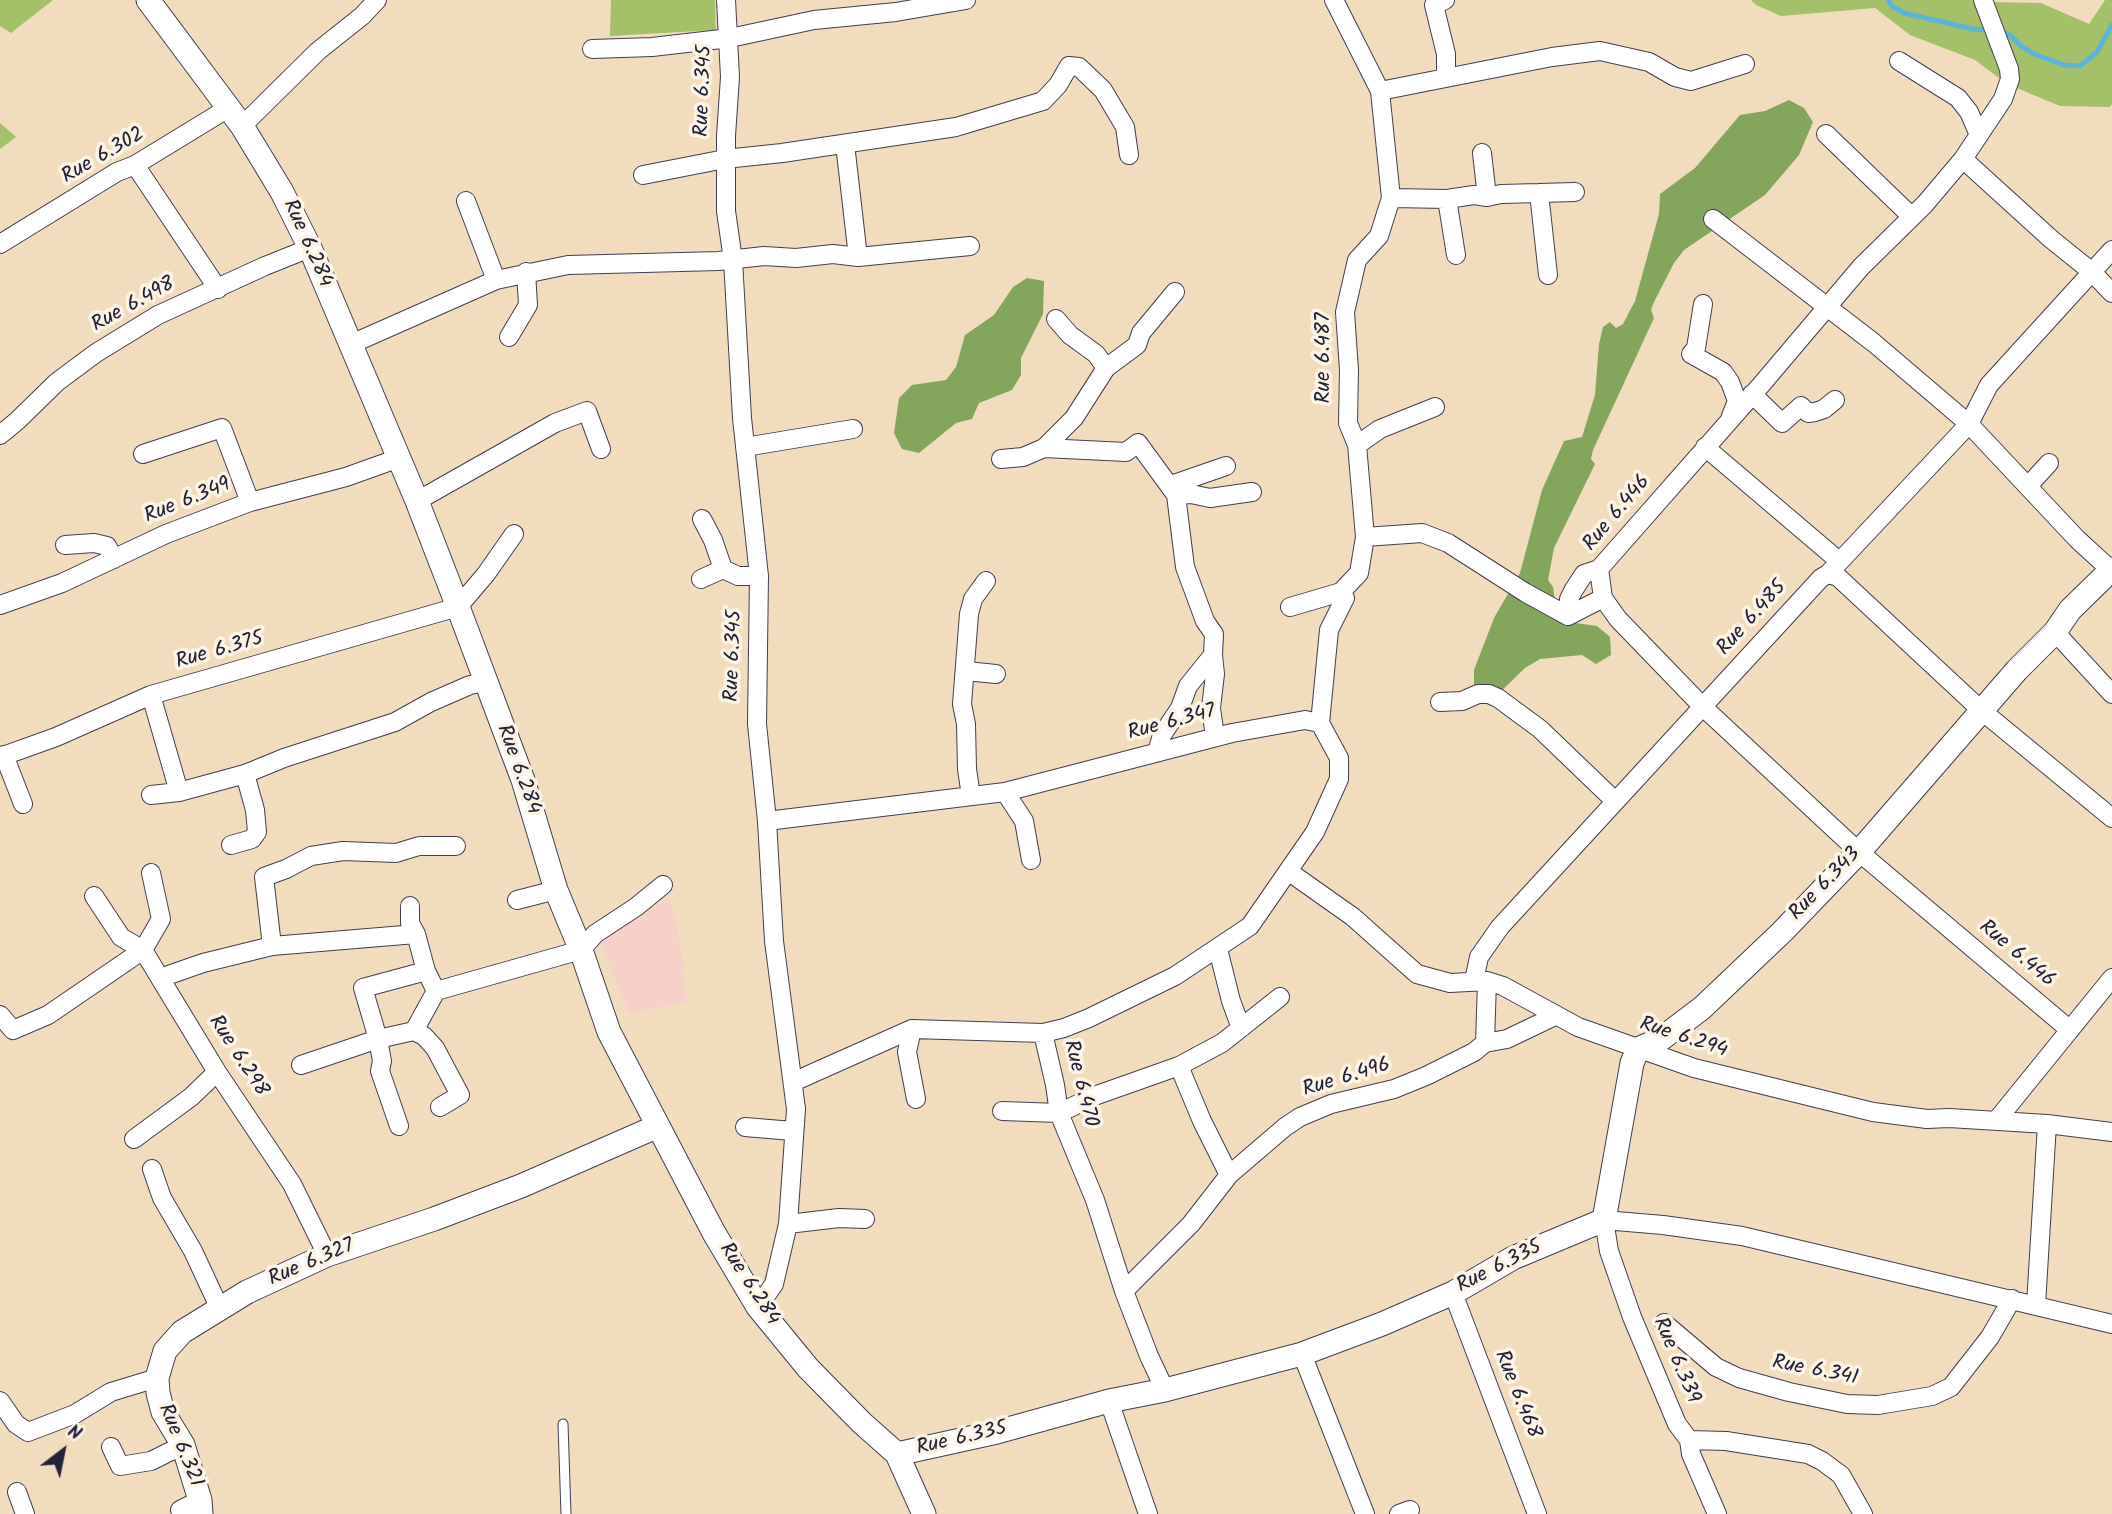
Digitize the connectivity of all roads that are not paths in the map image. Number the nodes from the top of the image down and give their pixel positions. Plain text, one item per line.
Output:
1 (148, 0) edge
2 (377, 0) edge
3 (726, 0) edge
4 (966, 0) edge
5 (1334, 0) edge
6 (1445, 0) edge
7 (1983, 0) edge
8 (730, 38) junction
9 (592, 49) dead end
10 (1899, 61) dead end
11 (1745, 64) dead end
12 (1446, 77) junction
13 (1380, 91) junction
14 (236, 117) junction
15 (1826, 134) dead end
16 (1979, 135) junction
17 (845, 144) junction
18 (1482, 153) dead end
19 (1129, 155) dead end
20 (725, 159) junction
21 (1963, 159) junction
22 (135, 165) junction
23 (643, 175) dead end
24 (1575, 192) dead end
25 (1539, 193) junction
26 (1487, 197) junction
27 (1391, 198) junction
28 (1447, 199) junction
29 (466, 201) dead end
30 (1911, 215) junction
31 (1713, 219) dead end
32 (0, 244) edge
33 (970, 246) dead end
34 (310, 248) junction
35 (2112, 250) edge
36 (1456, 255) dead end
37 (858, 257) junction
38 (733, 260) junction
39 (526, 272) junction
40 (2092, 272) junction
41 (1548, 275) dead end
42 (496, 280) junction
43 (218, 289) junction
44 (1175, 292) dead end
45 (2112, 293) edge
46 (1703, 304) dead end
47 (1827, 307) junction
48 (1056, 319) dead end
49 (509, 337) dead end
50 (349, 345) junction
51 (1105, 368) junction
52 (1730, 382) junction
53 (1756, 390) junction
54 (1835, 400) dead end
55 (1436, 407) dead end
56 (1731, 416) junction
57 (1969, 424) junction
58 (852, 429) dead end
59 (0, 435) edge
60 (1357, 445) junction
61 (745, 447) junction
62 (1705, 447) junction
63 (1044, 448) junction
64 (601, 449) dead end
65 (143, 454) dead end
66 (399, 458) junction
67 (1001, 459) dead end
68 (2049, 463) dead end
69 (1226, 466) dead end
70 (2029, 485) junction
71 (1174, 490) junction
72 (1252, 492) dead end
73 (416, 501) junction
74 (250, 502) junction
75 (702, 519) dead end
76 (514, 534) dead end
77 (1365, 537) junction
78 (65, 545) dead end
79 (114, 559) junction
80 (1833, 568) junction
81 (723, 569) junction
82 (1599, 569) junction
83 (2112, 570) edge
84 (759, 576) junction
85 (701, 579) dead end
86 (986, 581) dead end
87 (1573, 591) junction
88 (1341, 592) junction
89 (1603, 598) junction
90 (0, 605) edge
91 (458, 607) junction
92 (1290, 607) dead end
93 (1569, 616) junction
94 (2054, 632) junction
95 (1213, 655) junction
96 (966, 671) junction
97 (996, 674) dead end
98 (486, 682) junction
99 (2112, 694) edge
100 (151, 695) junction
101 (1440, 702) dead end
102 (1703, 707) junction
103 (1982, 711) junction
104 (1320, 723) junction
105 (1215, 737) junction
106 (1157, 752) junction
107 (2, 756) edge
108 (245, 774) junction
109 (179, 792) junction
110 (1005, 792) junction
111 (151, 795) dead end
112 (971, 796) junction
113 (1615, 801) junction
114 (23, 804) dead end
115 (2112, 818) edge
116 (767, 821) junction
117 (231, 845) dead end
118 (456, 846) dead end
119 (1859, 852) junction
120 (1031, 860) dead end
121 (1288, 871) junction
122 (151, 873) dead end
123 (663, 885) dead end
124 (556, 891) junction
125 (94, 896) dead end
126 (517, 900) dead end
127 (410, 906) dead end
128 (416, 934) junction
129 (272, 946) junction
130 (1218, 949) junction
131 (143, 950) junction
132 (581, 950) junction
133 (426, 971) junction
134 (160, 978) junction
135 (2112, 978) edge
136 (1481, 981) junction
137 (436, 991) junction
138 (1280, 997) dead end
139 (0, 1015) edge
140 (1555, 1016) junction
141 (1241, 1028) junction
142 (912, 1029) junction
143 (2070, 1030) junction
144 (414, 1031) junction
145 (1043, 1033) junction
146 (378, 1038) junction
147 (1485, 1043) junction
148 (1638, 1049) junction
149 (301, 1065) dead end
150 (1179, 1066) junction
151 (217, 1072) junction
152 (793, 1082) junction
153 (916, 1099) dead end
154 (440, 1107) dead end
155 (1002, 1111) dead end
156 (1059, 1113) junction
157 (1996, 1121) junction
158 (2047, 1124) junction
159 (399, 1126) dead end
160 (658, 1126) junction
161 (745, 1128) dead end
162 (793, 1131) junction
163 (2112, 1132) edge
164 (134, 1139) dead end
165 (152, 1169) dead end
166 (1229, 1175) junction
167 (865, 1219) dead end
168 (1604, 1220) junction
169 (788, 1224) junction
170 (327, 1255) junction
171 (1124, 1291) junction
172 (1452, 1293) junction
173 (2012, 1299) junction
174 (2036, 1305) junction
175 (758, 1307) junction
176 (220, 1309) junction
177 (1664, 1322) dead end
178 (2112, 1324) edge
179 (1302, 1354) junction
180 (157, 1378) junction
181 (1165, 1390) junction
182 (0, 1401) edge
183 (1109, 1401) junction
184 (563, 1424) dead end
185 (8, 1428) edge
186 (1689, 1440) junction
187 (183, 1445) junction
188 (111, 1447) dead end
189 (897, 1454) junction
190 (18, 1492) dead end
191 (194, 1508) edge
192 (24, 1514) edge
193 (566, 1514) edge
194 (924, 1514) edge
195 (1148, 1514) edge
196 (1364, 1514) edge
197 (1537, 1514) edge
198 (1717, 1514) edge
199 (1863, 1514) edge

1 - 14 street, Rue 6.284
2 - 14 street, Rue 6.302
3 - 8 street, Rue 6.345
4 - 8 street
5 - 13 street, Rue 6.487
6 - 12 street
7 - 16 street, Rue 6.446
8 - 9 street
8 - 20 street, Rue 6.345
10 - 16 street
11 - 12 street
12 - 13 street
13 - 27 street, Rue 6.487
14 - 22 street, Rue 6.302
14 - 34 street, Rue 6.284
15 - 30 street
16 - 21 street, Rue 6.446
17 - 19 street
17 - 20 street
17 - 37 street
18 - 26 street
20 - 23 street
20 - 38 street, Rue 6.345
21 - 30 street, Rue 6.446
21 - 40 street
22 - 32 street, Rue 6.302
22 - 43 street
24 - 25 street
25 - 26 street
25 - 41 street
26 - 28 street
27 - 28 street
27 - 60 street, Rue 6.487
28 - 36 street
29 - 42 street
30 - 47 street, Rue 6.446
31 - 47 street
33 - 37 street
34 - 43 street, Rue 6.498
34 - 50 street, Rue 6.284
35 - 40 street, Rue 6.485
37 - 38 street
38 - 39 street
38 - 61 street, Rue 6.345
39 - 42 street
39 - 49 street
40 - 45 street
40 - 57 street, Rue 6.485
42 - 50 street
43 - 59 street, Rue 6.498
44 - 51 street
46 - 52 street
47 - 53 street, Rue 6.446
47 - 57 street
48 - 51 street
50 - 66 street, Rue 6.284
51 - 63 street
52 - 53 street
52 - 56 street
53 - 54 street
53 - 56 street, Rue 6.446
55 - 60 street
56 - 62 street, Rue 6.446
57 - 70 street
57 - 80 street, Rue 6.485
58 - 61 street
60 - 77 street, Rue 6.487
61 - 84 street, Rue 6.345
62 - 80 street
62 - 82 street, Rue 6.446
63 - 67 street
63 - 71 street
64 - 73 street
65 - 74 street
66 - 73 street, Rue 6.284
66 - 74 street, Rue 6.349
68 - 70 street
69 - 71 street
70 - 83 street
71 - 72 street
71 - 95 street
73 - 91 street, Rue 6.284
74 - 79 street, Rue 6.349
75 - 81 street
76 - 91 street
77 - 88 street, Rue 6.487
77 - 93 street
78 - 79 street
79 - 90 street, Rue 6.349
80 - 102 street, Rue 6.485
80 - 103 street
81 - 84 street
81 - 85 street
82 - 87 street
82 - 89 street, Rue 6.446
83 - 94 street, Rue 6.343
84 - 116 street, Rue 6.345
86 - 96 street
87 - 89 street
87 - 93 street
88 - 92 street
88 - 104 street, Rue 6.487
89 - 93 street
89 - 102 street, Rue 6.446
91 - 98 street, Rue 6.284
91 - 100 street, Rue 6.375
94 - 99 street
94 - 103 street, Rue 6.343
95 - 105 street
95 - 106 street
96 - 97 street
96 - 112 street
98 - 108 street
98 - 124 street, Rue 6.284
100 - 107 street, Rue 6.375
100 - 109 street
101 - 113 street
102 - 113 street, Rue 6.485
102 - 119 street, Rue 6.446
103 - 115 street
103 - 119 street, Rue 6.343
104 - 105 street, Rue 6.347
104 - 121 street
105 - 106 street, Rue 6.347
106 - 110 street, Rue 6.347
107 - 114 street
108 - 109 street
108 - 117 street
109 - 111 street
110 - 112 street, Rue 6.347
110 - 120 street
112 - 116 street, Rue 6.347
113 - 136 street, Rue 6.485
116 - 152 street, Rue 6.345
118 - 129 street
119 - 143 street, Rue 6.446
119 - 148 street, Rue 6.343
121 - 130 street
121 - 136 street, Rue 6.294
122 - 131 street
123 - 132 street
124 - 126 street
124 - 132 street, Rue 6.284
125 - 131 street, Rue 6.298
127 - 128 street
128 - 129 street
128 - 133 street
129 - 134 street
130 - 141 street
130 - 145 street
131 - 134 street, Rue 6.298
131 - 139 street
132 - 137 street
132 - 160 street, Rue 6.284
133 - 137 street
133 - 146 street
134 - 151 street, Rue 6.298
135 - 143 street
136 - 140 street, Rue 6.294
136 - 147 street, Rue 6.485
137 - 144 street
138 - 141 street
140 - 147 street, Rue 6.496
140 - 148 street, Rue 6.294
141 - 150 street
142 - 145 street, Rue 6.470
142 - 152 street, Rue 6.470
142 - 153 street
143 - 157 street
144 - 146 street
144 - 154 street
145 - 156 street, Rue 6.470
146 - 149 street
146 - 159 street
147 - 166 street, Rue 6.496
148 - 157 street, Rue 6.294
148 - 168 street
150 - 156 street
150 - 166 street
151 - 164 street
151 - 170 street, Rue 6.298
152 - 162 street, Rue 6.345
155 - 156 street
156 - 171 street, Rue 6.470
157 - 158 street, Rue 6.294
158 - 163 street, Rue 6.294
158 - 174 street
160 - 170 street, Rue 6.327
160 - 175 street, Rue 6.284
161 - 162 street
162 - 169 street, Rue 6.345
165 - 176 street
166 - 171 street, Rue 6.496
167 - 169 street
168 - 172 street, Rue 6.335
168 - 173 street, Rue 6.335
168 - 186 street, Rue 6.339
169 - 175 street, Rue 6.345
170 - 176 street, Rue 6.327
171 - 181 street, Rue 6.470
172 - 179 street, Rue 6.335
172 - 197 street, Rue 6.468
173 - 174 street, Rue 6.335
173 - 177 street, Rue 6.341
174 - 178 street, Rue 6.335
175 - 189 street, Rue 6.284
176 - 180 street, Rue 6.327
179 - 181 street, Rue 6.335
179 - 196 street
180 - 185 street
180 - 187 street, Rue 6.321
181 - 183 street, Rue 6.335
182 - 185 street
183 - 189 street, Rue 6.335
183 - 195 street
184 - 193 lane
186 - 198 street, Rue 6.339
186 - 199 street
187 - 188 street
187 - 191 street, Rue 6.321
189 - 194 street, Rue 6.284
190 - 192 street

